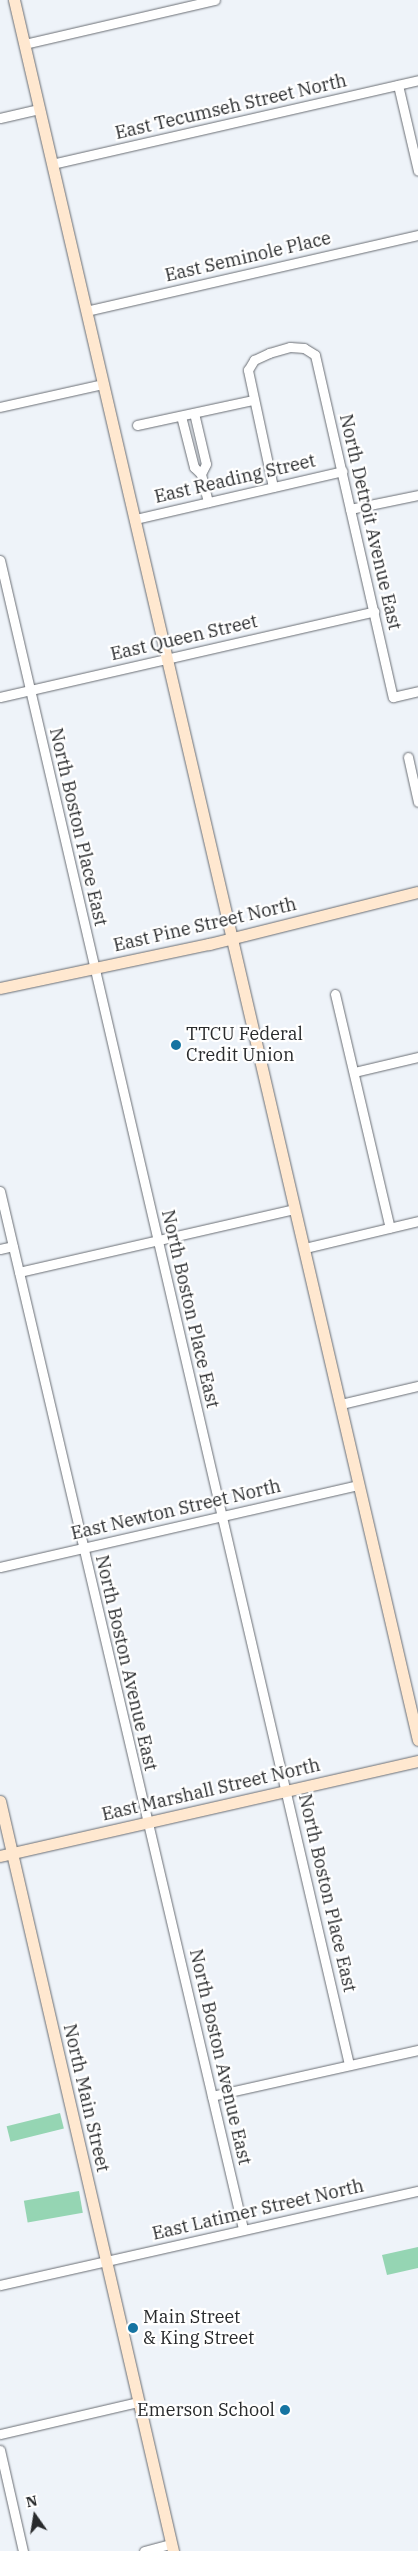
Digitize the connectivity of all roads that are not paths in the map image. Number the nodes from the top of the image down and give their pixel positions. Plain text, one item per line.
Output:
1 (14, 0) edge
2 (215, 0) edge
3 (24, 44) junction
4 (418, 80) edge
5 (398, 85) junction
6 (39, 109) junction
7 (0, 118) edge
8 (52, 164) junction
9 (418, 171) edge
10 (418, 235) edge
11 (86, 311) junction
12 (103, 384) junction
13 (253, 400) junction
14 (0, 407) edge
15 (194, 413) junction
16 (182, 416) junction
17 (137, 426) dead end
18 (343, 471) junction
19 (201, 474) junction
20 (273, 487) junction
21 (418, 495) edge
22 (208, 502) junction
23 (350, 509) junction
24 (135, 519) junction
25 (0, 560) edge
26 (374, 611) junction
27 (167, 659) junction
28 (30, 690) junction
29 (418, 691) edge
30 (0, 697) edge
31 (408, 757) dead end
32 (418, 802) edge
33 (418, 892) edge
34 (231, 938) junction
35 (94, 969) junction
36 (0, 988) edge
37 (335, 994) dead end
38 (418, 1057) edge
39 (354, 1072) junction
40 (0, 1191) edge
41 (295, 1209) junction
42 (418, 1222) edge
43 (390, 1228) junction
44 (157, 1241) junction
45 (13, 1246) junction
46 (305, 1248) junction
47 (0, 1249) edge
48 (19, 1272) junction
49 (418, 1386) edge
50 (341, 1404) junction
51 (359, 1485) junction
52 (221, 1516) junction
53 (83, 1548) junction
54 (0, 1567) edge
55 (418, 1740) edge
56 (418, 1761) edge
57 (287, 1791) junction
58 (0, 1801) edge
59 (148, 1822) junction
60 (12, 1853) junction
61 (0, 1856) edge
62 (418, 2050) edge
63 (349, 2065) junction
64 (212, 2096) junction
65 (418, 2191) edge
66 (243, 2229) junction
67 (106, 2261) junction
68 (0, 2285) edge
69 (138, 2402) junction
70 (0, 2434) edge
71 (0, 2450) edge
72 (172, 2548) edge
73 (23, 2551) edge
74 (144, 2551) edge

1 - 3 main road
2 - 3 street
3 - 6 main road
4 - 5 street, East Tecumseh Street North
5 - 8 street, East Tecumseh Street North
5 - 9 street
6 - 7 street
6 - 8 main road
8 - 11 main road
10 - 11 street, East Seminole Place
11 - 12 main road
12 - 14 street
12 - 24 main road
13 - 15 street
13 - 18 street, North Detroit Avenue East
13 - 20 street
15 - 16 street
15 - 19 street
16 - 17 street
16 - 19 street
18 - 20 street, East Reading Street
18 - 23 street, North Detroit Avenue East
19 - 22 street
20 - 22 street, East Reading Street
21 - 23 street
22 - 24 street, East Reading Street
23 - 26 street, North Detroit Avenue East
24 - 27 main road
25 - 28 street, North Boston Place East
26 - 27 street, East Queen Street
26 - 29 street, North Detroit Avenue East
27 - 28 street, East Queen Street
27 - 34 main road
28 - 30 street, East Queen Street
28 - 35 street, North Boston Place East
31 - 32 street
33 - 34 main road, East Pine Street North
34 - 35 main road, East Pine Street North
34 - 41 main road
35 - 36 main road, East Pine Street North
35 - 44 street, North Boston Place East
37 - 39 street
38 - 39 street
39 - 43 street
40 - 45 street, North Boston Avenue East
41 - 44 street
41 - 46 main road
42 - 43 street
43 - 46 street
44 - 48 street
44 - 52 street, North Boston Place East
45 - 47 street
45 - 48 street, North Boston Avenue East
46 - 50 main road
48 - 53 street, North Boston Avenue East
49 - 50 street
50 - 51 main road
51 - 52 street, East Newton Street North
51 - 55 main road
52 - 53 street, East Newton Street North
52 - 57 street, North Boston Place East
53 - 54 street, East Newton Street North
53 - 59 street, North Boston Avenue East
56 - 57 main road, East Marshall Street North
57 - 59 main road, East Marshall Street North
57 - 63 street, North Boston Place East
58 - 60 main road, North Main Street
59 - 60 main road, East Marshall Street North
59 - 64 street, North Boston Avenue East
60 - 61 main road, East Marshall Street North
60 - 67 main road, North Main Street
62 - 63 street
63 - 64 street
64 - 66 street, North Boston Avenue East
65 - 66 street, East Latimer Street North
66 - 67 street, East Latimer Street North
67 - 68 street, East Latimer Street North
67 - 69 main road, North Main Street
69 - 70 street
69 - 72 main road, North Main Street
71 - 73 street
72 - 74 street

